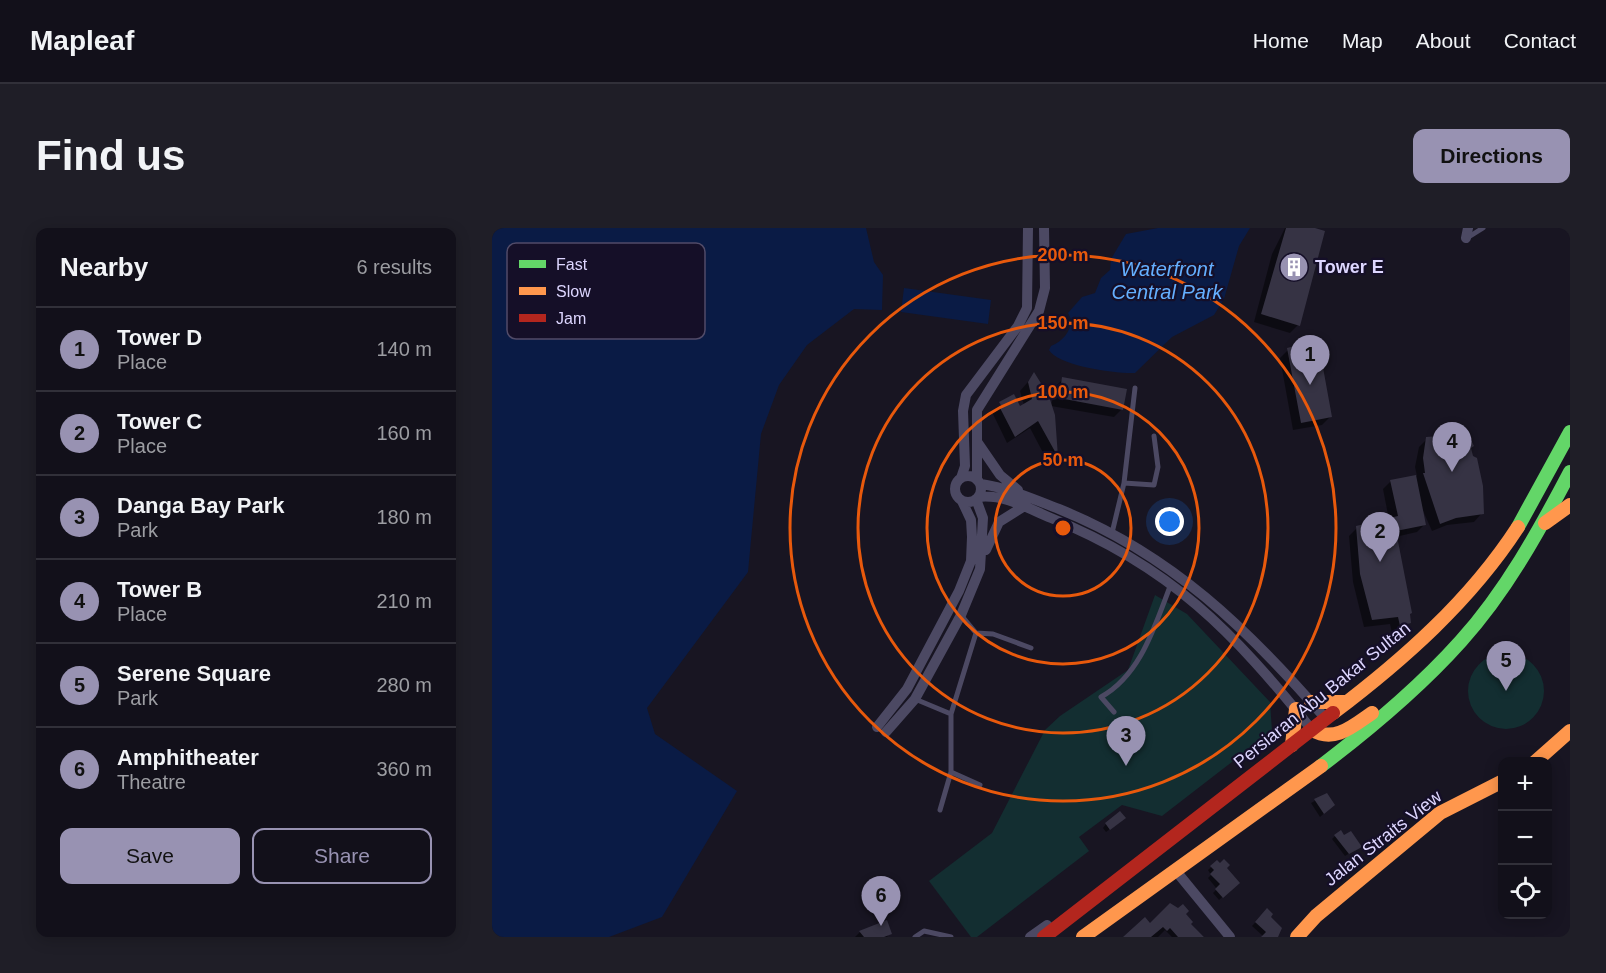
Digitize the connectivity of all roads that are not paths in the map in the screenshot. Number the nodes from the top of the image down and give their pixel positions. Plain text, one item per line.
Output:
1 (1028, 228) edge
2 (1044, 228) edge
3 (1483, 228) edge
4 (1467, 233) edge
5 (1135, 388) dead end
6 (1570, 432) edge
7 (1154, 436) dead end
8 (977, 442) junction
9 (1570, 472) edge
10 (961, 478) junction
11 (979, 482) junction
12 (1124, 483) junction
13 (977, 498) junction
14 (962, 501) junction
15 (1027, 501) junction
16 (1570, 505) edge
17 (1540, 526) junction
18 (1112, 533) junction
19 (980, 569) junction
20 (1171, 582) junction
21 (961, 615) junction
22 (976, 633) junction
23 (1030, 648) dead end
24 (1438, 663) junction
25 (915, 699) junction
26 (1311, 702) junction
27 (1346, 702) junction
28 (1296, 709) junction
29 (1114, 712) dead end
30 (951, 714) junction
31 (1326, 719) junction
32 (1312, 730) junction
33 (1570, 731) edge
34 (1333, 737) junction
35 (1292, 745) junction
36 (1541, 757) edge
37 (951, 772) junction
38 (1498, 784) edge
39 (980, 785) dead end
40 (940, 810) dead end
41 (1252, 817) junction
42 (1176, 871) junction
43 (1121, 877) junction
44 (940, 935) edge
45 (1091, 935) edge
46 (915, 937) edge
47 (951, 937) edge
48 (1030, 937) edge
49 (1044, 937) edge
50 (1230, 937) edge
51 (1297, 937) edge

1 - 10 street
2 - 8 street
3 - 4 lane
5 - 12 lane
6 - 27 main road, Persiaran Abu Bakar Sultan
7 - 12 lane
8 - 11 street
8 - 15 street
9 - 17 main road
10 - 11 street
10 - 14 street
11 - 13 street
11 - 15 street
12 - 18 lane
13 - 14 street
13 - 15 street
13 - 19 street
14 - 25 street
15 - 18 street
15 - 19 street
15 - 20 street
16 - 17 main road
17 - 24 main road
18 - 26 street
19 - 21 street
20 - 28 street
20 - 29 lane
21 - 22 lane
21 - 25 street
22 - 23 lane
22 - 30 lane
24 - 34 main road
24 - 41 main road
25 - 30 lane
26 - 27 main road
26 - 31 street
27 - 31 main road, Persiaran Abu Bakar Sultan
28 - 32 street
28 - 35 main road
30 - 37 lane
31 - 32 main road, Persiaran Abu Bakar Sultan
31 - 34 main road
32 - 34 main road
32 - 35 main road, Persiaran Abu Bakar Sultan
33 - 36 main road
34 - 41 main road
35 - 43 main road, Persiaran Abu Bakar Sultan
37 - 39 lane
37 - 40 lane
38 - 51 main road, Jalan Straits View
41 - 42 main road
42 - 45 main road
42 - 50 street
43 - 48 street
43 - 49 main road, Persiaran Abu Bakar Sultan
44 - 46 lane
44 - 47 lane

